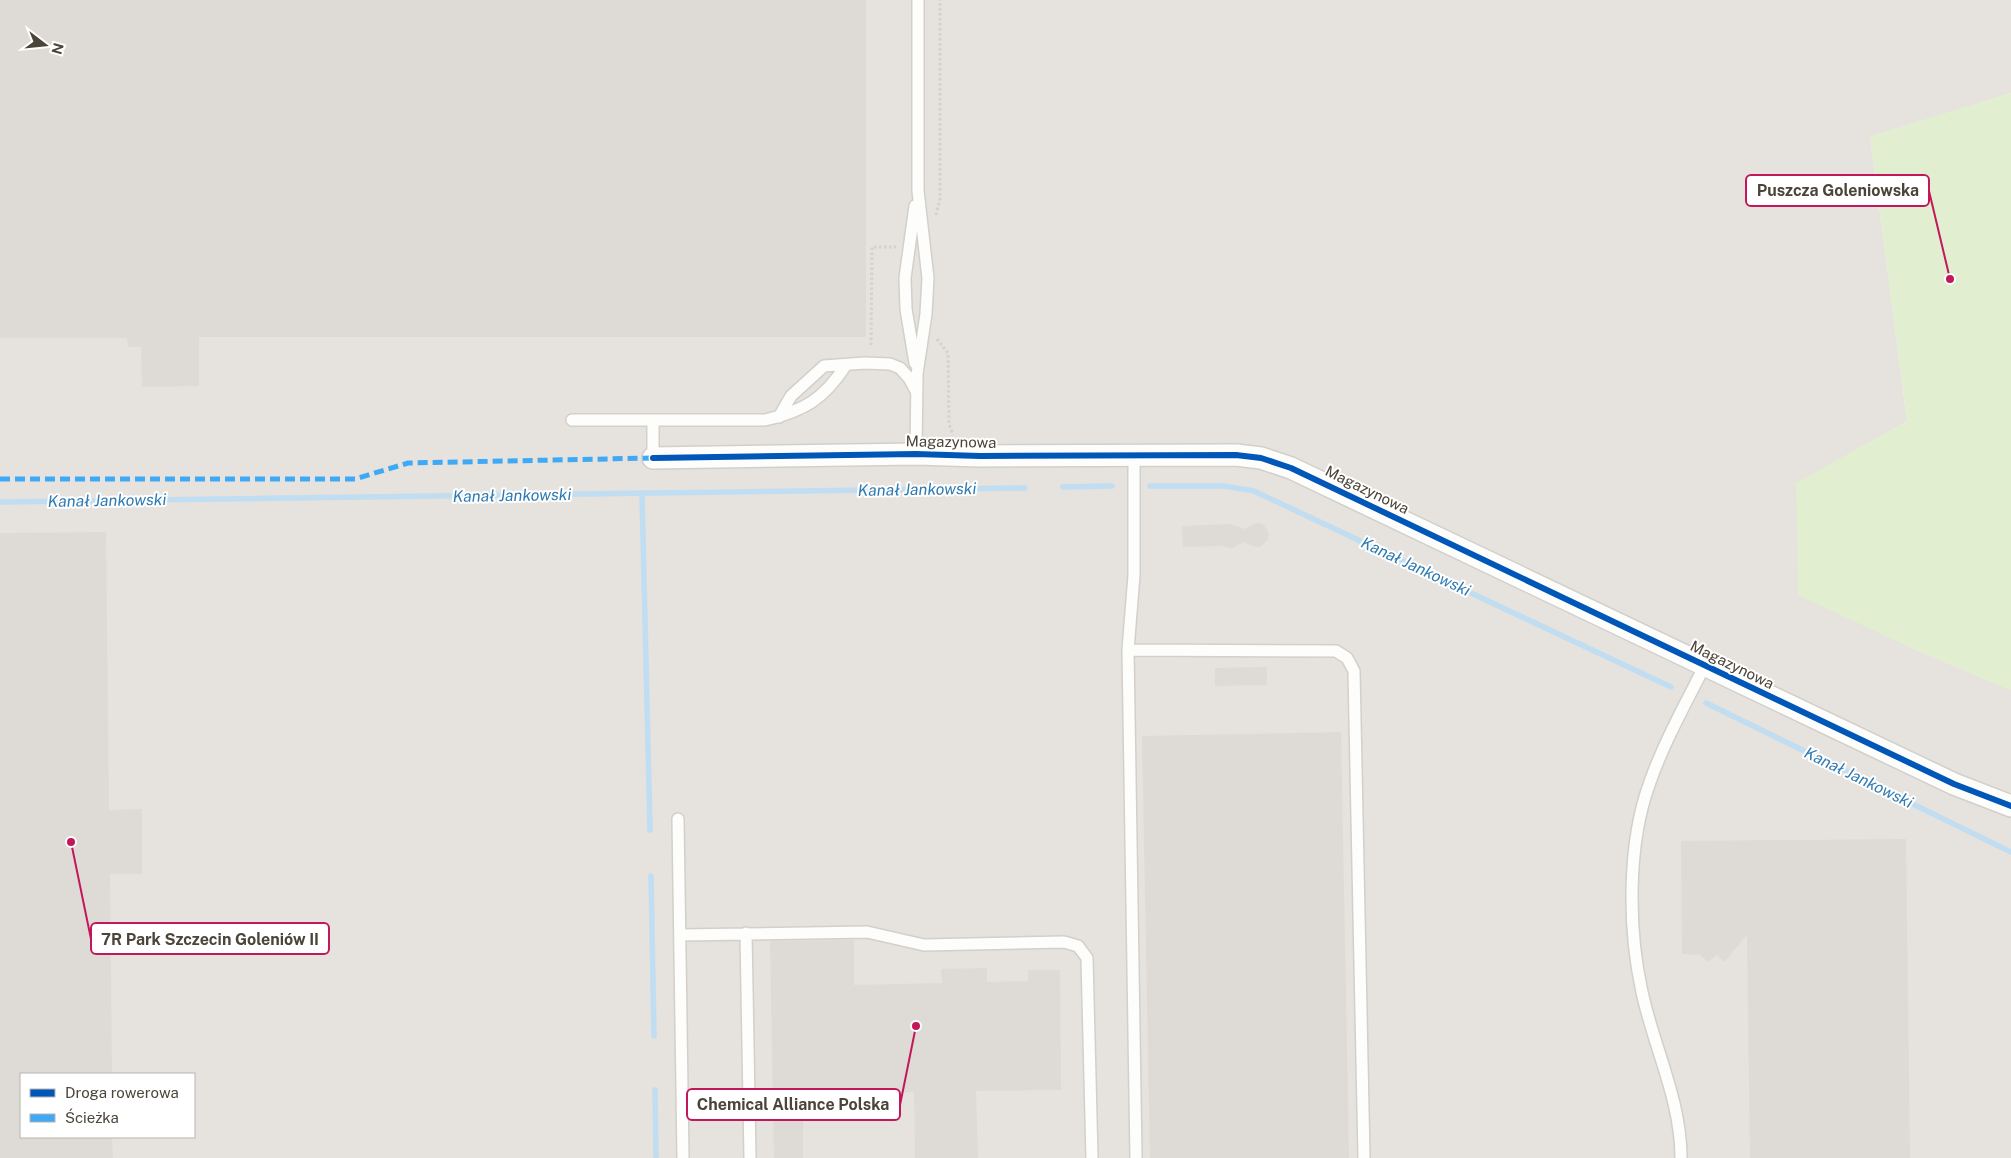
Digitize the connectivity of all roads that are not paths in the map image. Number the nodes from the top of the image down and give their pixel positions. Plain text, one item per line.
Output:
1 (918, 0) edge
2 (918, 192) junction
3 (846, 365) junction
4 (917, 374) junction
5 (917, 392) junction
6 (779, 417) junction
7 (572, 420) dead end
8 (653, 420) junction
9 (916, 454) junction
10 (1134, 455) junction
11 (653, 458) joint
12 (1128, 650) junction
13 (1705, 665) junction
14 (2011, 806) edge
15 (678, 819) dead end
16 (746, 933) junction
17 (680, 935) junction
18 (684, 1158) edge
19 (750, 1158) edge
20 (1092, 1158) edge
21 (1136, 1158) edge
22 (1364, 1158) edge
23 (1681, 1158) edge

1 - 2 lane
2 - 4 lane
2 - 4 lane
3 - 5 lane
3 - 6 lane
3 - 6 lane
4 - 5 lane
5 - 9 lane
6 - 8 lane
7 - 8 lane
8 - 11 lane
9 - 10 street, Magazynowa
9 - 11 street, Magazynowa
10 - 12 lane
10 - 13 street, Magazynowa
12 - 21 lane
12 - 22 lane
13 - 14 street, Magazynowa
13 - 23 lane
15 - 17 lane
16 - 17 lane
16 - 19 lane
16 - 20 lane
17 - 18 lane

